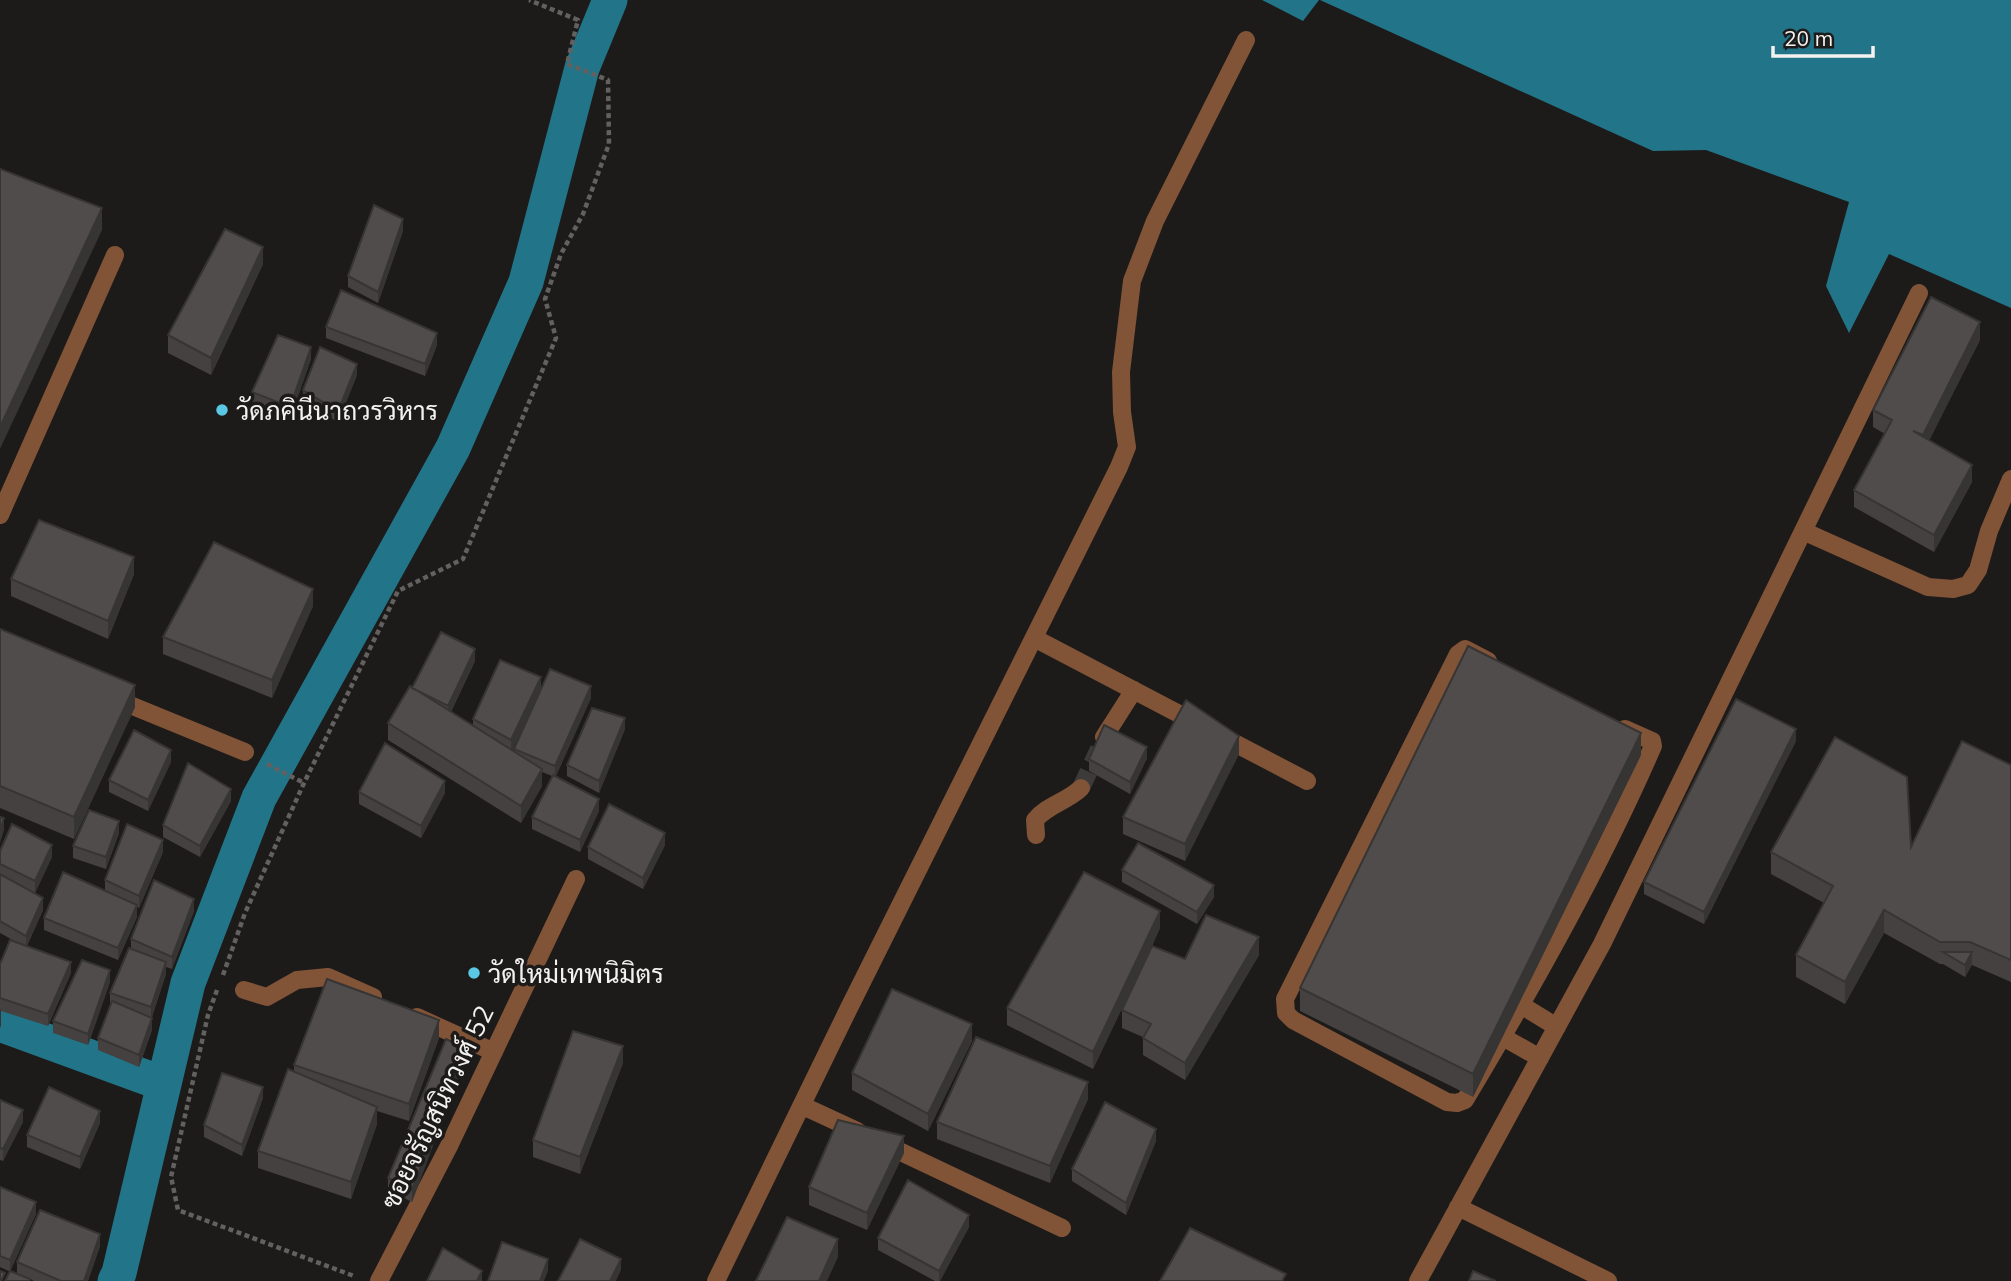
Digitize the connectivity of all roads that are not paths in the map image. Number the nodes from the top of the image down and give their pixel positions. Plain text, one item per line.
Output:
1 (1246, 40) dead end
2 (115, 255) dead end
3 (1919, 293) dead end
4 (2011, 479) edge
5 (0, 515) edge
6 (1803, 531) junction
7 (1034, 638) junction
8 (1491, 662) edge
9 (1134, 690) junction
10 (98, 692) edge
11 (1625, 729) edge
12 (1104, 737) tunnel mouth
13 (245, 752) road end
14 (1307, 781) dead end
15 (1081, 788) tunnel mouth
16 (1036, 835) dead end
17 (576, 879) dead end
18 (244, 990) dead end
19 (1521, 1005) junction
20 (1479, 1023) edge
21 (1557, 1027) junction
22 (1503, 1037) junction
23 (494, 1052) junction
24 (1540, 1058) junction
25 (803, 1106) junction
26 (1458, 1207) junction
27 (1062, 1228) dead end
28 (379, 1281) edge
29 (716, 1281) edge
30 (1418, 1281) edge
31 (1608, 1281) edge

1 - 7 street
2 - 5 street
3 - 6 street
4 - 6 street
6 - 21 street
7 - 9 street
7 - 25 street
8 - 22 street
9 - 12 street
9 - 14 street
10 - 13 street
11 - 19 street
15 - 16 street
17 - 23 street, ซอยจรัญสนิทวงศ์ 52
18 - 23 street
19 - 21 street
19 - 22 street
20 - 22 street
21 - 24 street
22 - 24 street
23 - 28 street, ซอยจรัญสนิทวงศ์ 52
24 - 26 street
25 - 27 street
25 - 29 street
26 - 30 street
26 - 31 street

